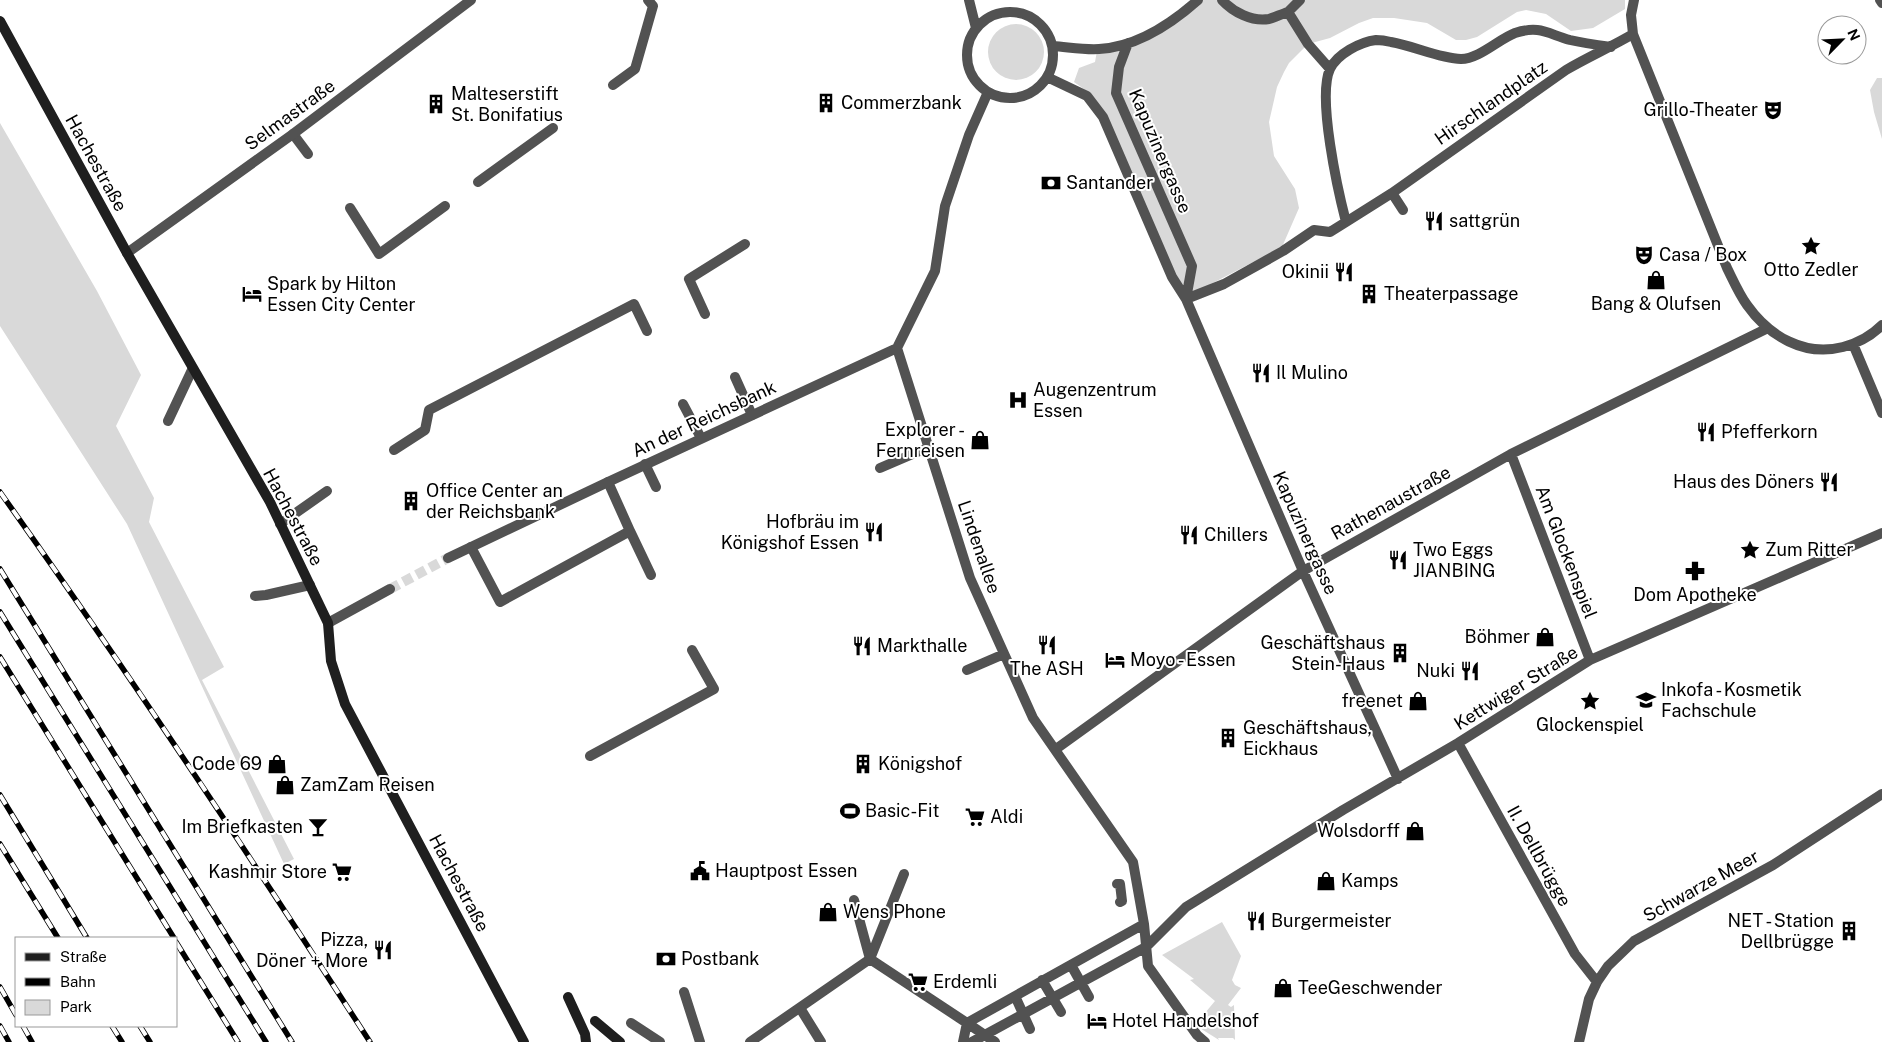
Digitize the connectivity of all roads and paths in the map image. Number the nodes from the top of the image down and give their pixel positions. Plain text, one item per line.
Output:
1 (471, 0) edge
2 (648, 0) edge
3 (970, 0) edge
4 (1198, 0) edge
5 (1222, 0) edge
6 (1300, 0) edge
7 (1634, 0) edge
8 (1880, 0) edge
9 (1882, 4) edge
10 (1288, 12) junction
11 (0, 21) edge
12 (976, 28) junction
13 (1633, 34) junction
14 (1128, 43) junction
15 (1052, 46) junction
16 (1612, 47) junction
17 (1330, 69) junction
18 (1047, 77) junction
19 (613, 85) dead end
20 (988, 92) junction
21 (553, 128) dead end
22 (293, 134) junction
23 (308, 154) dead end
24 (478, 182) dead end
25 (1392, 193) junction
26 (444, 206) dead end
27 (350, 208) dead end
28 (1403, 210) dead end
29 (1346, 222) junction
30 (746, 244) dead end
31 (126, 253) junction
32 (1186, 300) junction
33 (705, 314) dead end
34 (1882, 325) edge
35 (1768, 328) junction
36 (647, 331) dead end
37 (1852, 344) junction
38 (897, 348) junction
39 (192, 370) junction
40 (735, 378) dead end
41 (683, 404) dead end
42 (1882, 413) edge
43 (752, 415) junction
44 (168, 422) dead end
45 (701, 438) junction
46 (929, 447) junction
47 (394, 450) dead end
48 (1511, 454) junction
49 (645, 464) junction
50 (880, 468) dead end
51 (608, 482) junction
52 (656, 487) dead end
53 (327, 491) dead end
54 (280, 524) junction
55 (630, 531) junction
56 (1882, 533) edge
57 (471, 547) junction
58 (448, 558) tunnel mouth
59 (1304, 571) junction
60 (651, 574) dead end
61 (310, 584) junction
62 (390, 589) tunnel mouth
63 (255, 596) dead end
64 (328, 623) junction
65 (692, 650) dead end
66 (1004, 654) junction
67 (1590, 660) junction
68 (967, 670) dead end
69 (1458, 743) junction
70 (1056, 748) junction
71 (590, 756) dead end
72 (1398, 779) junction
73 (1882, 794) edge
74 (904, 874) dead end
75 (1119, 892) dead end
76 (1138, 892) junction
77 (854, 900) dead end
78 (1144, 924) junction
79 (1146, 947) junction
80 (870, 959) junction
81 (1070, 965) junction
82 (1042, 980) junction
83 (1597, 982) junction
84 (1081, 983) junction
85 (684, 992) dead end
86 (1015, 996) junction
87 (568, 997) dead end
88 (1089, 997) dead end
89 (1053, 998) junction
90 (800, 1008) junction
91 (1061, 1012) dead end
92 (1024, 1014) junction
93 (595, 1021) dead end
94 (631, 1023) dead end
95 (967, 1023) junction
96 (1030, 1030) dead end
97 (647, 1039) edge
98 (976, 1040) edge
99 (524, 1042) edge
100 (586, 1042) edge
101 (620, 1042) edge
102 (660, 1042) edge
103 (700, 1042) edge
104 (750, 1042) edge
105 (822, 1042) edge
106 (963, 1042) edge
107 (995, 1042) edge
108 (1205, 1042) edge
109 (1579, 1042) edge

1 - 22 street, Selmastraße
2 - 19 street
3 - 12 street
4 - 14 street
5 - 10 street
6 - 10 street
7 - 13 street
8 - 9 street
10 - 17 street
11 - 31 street, Hachestraße
12 - 15 street
12 - 20 street
13 - 16 street, Hirschlandplatz
13 - 35 street
14 - 15 street
14 - 32 street, Kapuzinergasse
15 - 18 street
16 - 17 street, Hirschlandplatz
16 - 25 street, Hirschlandplatz
17 - 29 street
18 - 20 street
18 - 32 street, Kapuzinergasse
20 - 38 street
21 - 24 street
22 - 23 street
22 - 31 street, Selmastraße
25 - 28 street
25 - 29 street, Hirschlandplatz
26 - 27 street
29 - 32 street, Hirschlandplatz
30 - 33 street
31 - 39 street, Hachestraße
32 - 59 street, Kapuzinergasse
34 - 37 street
35 - 37 street
35 - 48 street, Rathenaustraße
36 - 47 street
37 - 42 street
38 - 43 street, An der Reichsbank
38 - 46 street, Lindenallee
39 - 44 street
39 - 54 street, Hachestraße
40 - 43 street
41 - 45 street
43 - 45 street, An der Reichsbank
45 - 49 street, An der Reichsbank
46 - 50 street
46 - 66 street, Lindenallee
48 - 59 street, Rathenaustraße
48 - 67 street, Am Glockenspiel
49 - 51 street, An der Reichsbank
49 - 52 street
51 - 55 street
51 - 57 street, An der Reichsbank
53 - 54 street
54 - 61 street, Hachestraße
55 - 57 street
55 - 60 street
56 - 67 street, Kettwiger Straße
57 - 58 street, An der Reichsbank
59 - 70 street, Rathenaustraße
59 - 72 street, Kapuzinergasse
61 - 63 street
61 - 64 street, Hachestraße
62 - 64 street
64 - 99 street, Hachestraße
65 - 71 street
66 - 68 street
66 - 70 street, Lindenallee
67 - 69 street, Kettwiger Straße
69 - 72 street, Kettwiger Straße
69 - 83 street, II. Dellbrügge
70 - 76 street, Lindenallee
72 - 79 street, Kettwiger Straße
73 - 83 street, Schwarze Meer
74 - 80 street
75 - 76 street
76 - 78 street, Lindenallee
77 - 80 street
78 - 79 street, Lindenallee
78 - 81 street
79 - 84 street, Kettwiger Straße
79 - 108 street, Lindenallee
80 - 90 street
80 - 95 street
81 - 82 street
81 - 84 street
82 - 86 street
82 - 89 street
83 - 109 street, Schwarze Meer
84 - 88 street
84 - 89 street, Kettwiger Straße
85 - 103 street
86 - 92 street
86 - 95 street
87 - 100 street
89 - 91 street
89 - 92 street, Kettwiger Straße
90 - 104 street
90 - 105 street
92 - 96 street
92 - 98 street, Kettwiger Straße
93 - 101 street
94 - 97 street
95 - 98 street
95 - 106 street
97 - 102 street
98 - 107 street

